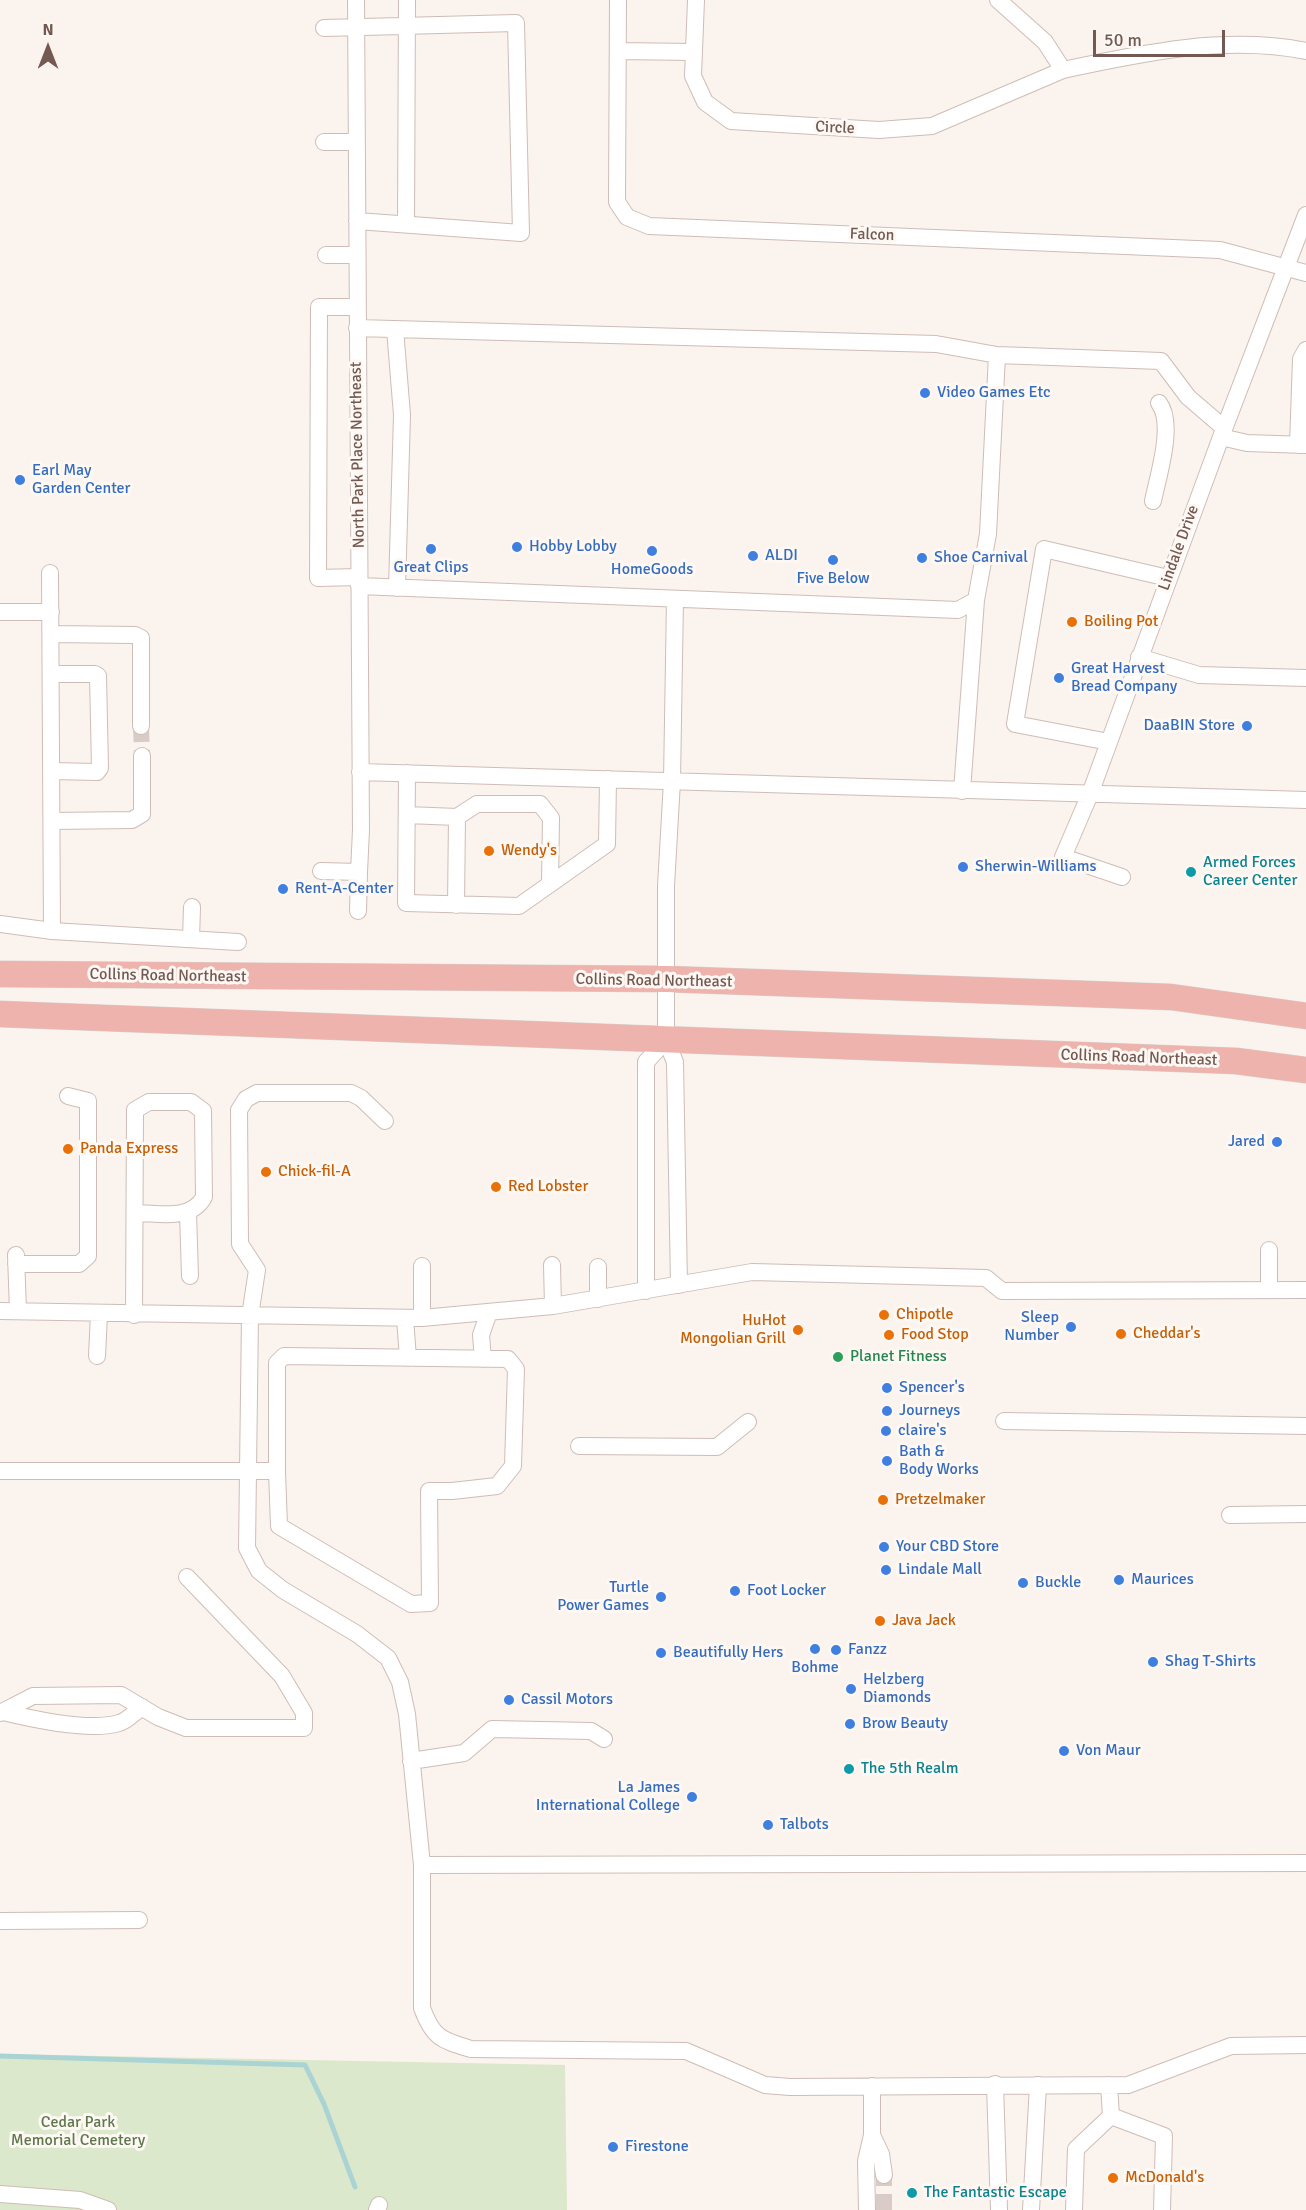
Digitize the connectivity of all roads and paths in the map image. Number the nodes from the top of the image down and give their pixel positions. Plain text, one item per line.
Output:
1 (356, 0) edge
2 (407, 0) edge
3 (618, 0) edge
4 (696, 0) edge
5 (998, 0) edge
6 (407, 27) junction
7 (324, 28) dead end
8 (356, 28) junction
9 (618, 51) junction
10 (1306, 51) edge
11 (693, 52) junction
12 (1063, 70) junction
13 (324, 142) dead end
14 (356, 142) junction
15 (1306, 216) edge
16 (357, 221) junction
17 (406, 224) junction
18 (326, 255) dead end
19 (357, 255) junction
20 (1285, 268) junction
21 (1306, 273) edge
22 (357, 307) junction
23 (357, 328) junction
24 (394, 329) junction
25 (1306, 350) edge
26 (997, 355) junction
27 (1159, 403) dead end
28 (1222, 433) junction
29 (1302, 445) edge
30 (1153, 501) dead end
31 (50, 573) dead end
32 (1168, 578) junction
33 (359, 581) junction
34 (397, 588) junction
35 (675, 599) junction
36 (976, 600) junction
37 (0, 612) edge
38 (51, 612) junction
39 (51, 634) junction
40 (1139, 657) junction
41 (51, 674) junction
42 (1306, 678) edge
43 (141, 726) tunnel mouth
44 (1109, 742) junction
45 (142, 756) tunnel mouth
46 (52, 771) junction
47 (360, 772) junction
48 (407, 773) junction
49 (608, 779) junction
50 (672, 781) junction
51 (962, 790) junction
52 (1090, 794) junction
53 (1306, 800) edge
54 (407, 815) junction
55 (457, 817) junction
56 (52, 821) junction
57 (321, 871) dead end
58 (359, 872) junction
59 (1122, 877) dead end
60 (550, 884) junction
61 (456, 905) junction
62 (192, 907) dead end
63 (358, 911) dead end
64 (0, 924) edge
65 (52, 931) junction
66 (191, 939) junction
67 (238, 942) dead end
68 (0, 974) edge
69 (667, 979) junction
70 (0, 1014) edge
71 (1306, 1016) edge
72 (666, 1040) junction
73 (1306, 1070) edge
74 (68, 1096) dead end
75 (385, 1121) dead end
76 (136, 1213) junction
77 (188, 1213) junction
78 (1269, 1250) dead end
79 (552, 1265) dead end
80 (422, 1266) dead end
81 (598, 1267) dead end
82 (190, 1276) dead end
83 (679, 1285) junction
84 (1269, 1290) junction
85 (1306, 1290) edge
86 (646, 1291) junction
87 (598, 1299) junction
88 (553, 1306) junction
89 (0, 1311) edge
90 (18, 1311) junction
91 (489, 1312) junction
92 (99, 1314) junction
93 (134, 1315) junction
94 (250, 1316) junction
95 (413, 1318) junction
96 (97, 1356) dead end
97 (408, 1358) junction
98 (483, 1359) junction
99 (1004, 1421) dead end
100 (748, 1422) dead end
101 (1306, 1426) edge
102 (579, 1446) dead end
103 (247, 1470) junction
104 (0, 1471) edge
105 (276, 1471) junction
106 (1306, 1514) edge
107 (1230, 1515) dead end
108 (187, 1577) dead end
109 (142, 1707) junction
110 (1, 1713) edge
111 (604, 1739) dead end
112 (411, 1761) junction
113 (1306, 1863) edge
114 (422, 1865) junction
115 (139, 1920) dead end
116 (0, 1921) edge
117 (1306, 2045) edge
118 (995, 2084) junction
119 (1038, 2085) junction
120 (1109, 2085) junction
121 (872, 2086) junction
122 (1111, 2115) junction
123 (872, 2135) junction
124 (884, 2175) tunnel mouth
125 (0, 2194) edge
126 (108, 2210) edge
127 (867, 2210) edge
128 (999, 2210) edge
129 (1031, 2210) edge
130 (1074, 2210) edge
131 (1162, 2210) edge

1 - 8 street, North Park Place Northeast
2 - 6 street
3 - 9 street, Falcon
4 - 11 street, Circle
5 - 12 street
6 - 8 street
6 - 17 street
6 - 17 street
7 - 8 street
8 - 14 street, North Park Place Northeast
9 - 11 street
9 - 20 street, Falcon
10 - 12 street, Circle
11 - 12 street, Circle
13 - 14 street
14 - 16 street, North Park Place Northeast
15 - 20 street, Lindale Drive
16 - 17 street
16 - 19 street, North Park Place Northeast
18 - 19 street
19 - 22 street, North Park Place Northeast
20 - 21 street, Falcon
20 - 28 street, Lindale Drive
22 - 23 street, North Park Place Northeast
22 - 33 street
23 - 24 street
23 - 33 street, North Park Place Northeast
24 - 26 street
24 - 34 street
25 - 29 street
26 - 28 street
26 - 36 street
27 - 30 street
28 - 29 street
28 - 32 street, Lindale Drive
31 - 38 street
32 - 40 street, Lindale Drive
32 - 44 street
33 - 34 street
33 - 47 street, North Park Place Northeast
34 - 35 street
35 - 36 street
35 - 50 street
36 - 51 street
37 - 38 street
38 - 39 street
39 - 41 street
39 - 43 street
40 - 42 street
40 - 44 street, Lindale Drive
41 - 46 street
41 - 46 street
44 - 52 street, Lindale Drive
45 - 56 street
46 - 56 street
47 - 48 street
47 - 58 street, North Park Place Northeast
48 - 49 street
48 - 54 street
49 - 50 street
49 - 60 street
50 - 51 street
50 - 69 street
51 - 52 street
52 - 53 street
52 - 59 street, Lindale Drive
54 - 55 street
54 - 61 street
55 - 60 street
55 - 61 street
56 - 65 street
57 - 58 street
58 - 63 street, North Park Place Northeast
60 - 61 street
62 - 66 street
64 - 65 street
65 - 66 street
66 - 67 street
68 - 69 highway, Collins Road Northeast
69 - 71 highway, Collins Road Northeast
69 - 72 street
70 - 72 highway, Collins Road Northeast
72 - 73 highway, Collins Road Northeast
72 - 83 street
72 - 86 street
74 - 90 street
75 - 94 street
76 - 77 street
76 - 77 street
76 - 93 street
77 - 82 street
78 - 84 street
79 - 88 street
80 - 95 street
81 - 87 street
83 - 84 street
83 - 86 street
84 - 85 street
86 - 87 street
87 - 88 street
88 - 91 street
89 - 90 street
90 - 92 street
91 - 95 street
91 - 98 street
92 - 93 street
92 - 96 street
93 - 94 street
94 - 95 street
94 - 103 street
95 - 97 street
97 - 98 street
97 - 105 street
98 - 105 street
99 - 101 street
100 - 102 street
103 - 104 street
103 - 105 street
103 - 112 street
106 - 107 street
108 - 109 street
109 - 110 street
109 - 110 street
111 - 112 street
112 - 114 street
113 - 114 street
114 - 121 street
115 - 116 street
117 - 120 street
118 - 119 street
118 - 121 street
118 - 128 street
119 - 120 street
119 - 129 street
120 - 122 street
121 - 123 street
122 - 130 street
122 - 131 street
123 - 124 street
123 - 127 street
125 - 126 street

